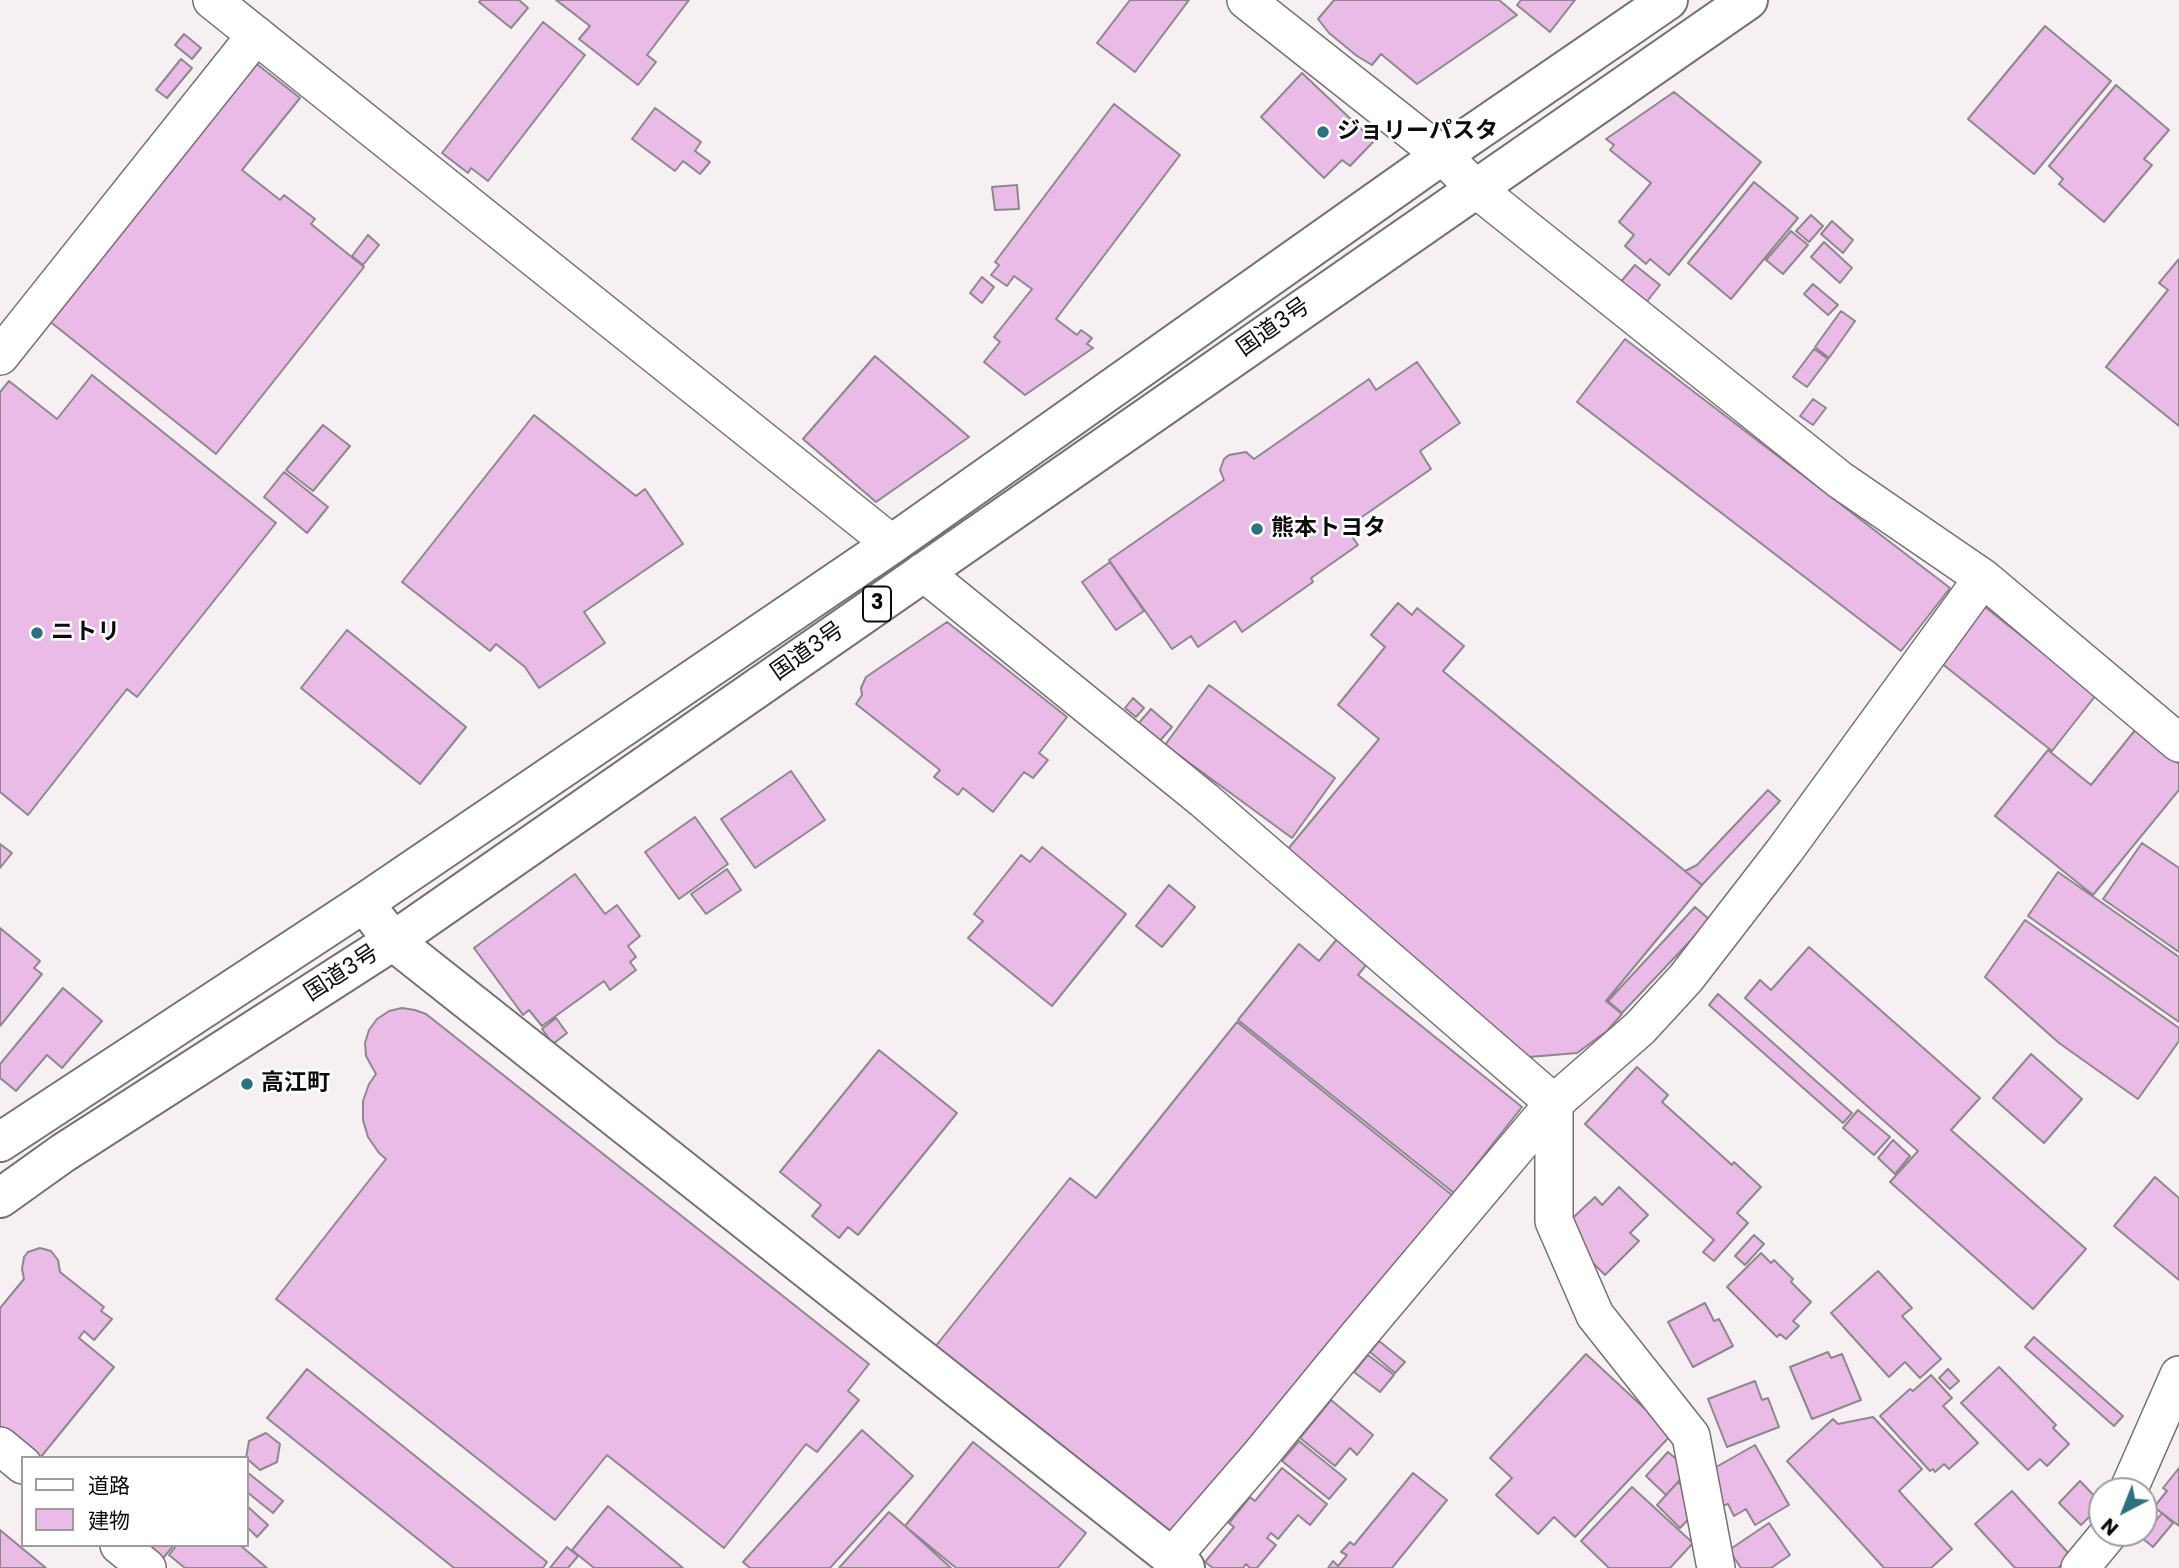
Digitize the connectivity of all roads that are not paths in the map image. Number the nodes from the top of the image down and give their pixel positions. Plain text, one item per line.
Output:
1 (212, 0) edge
2 (1246, 0) edge
3 (1668, 0) edge
4 (1748, 0) edge
5 (256, 35) junction
6 (1442, 155) junction
7 (1475, 188) junction
8 (0, 356) edge
9 (892, 544) junction
10 (923, 572) junction
11 (1983, 578) junction
12 (2179, 743) edge
13 (364, 903) junction
14 (393, 942) junction
15 (1554, 1103) junction
16 (4, 1133) edge
17 (0, 1198) edge
18 (2179, 1375) edge
19 (0, 1446) edge
20 (21, 1463) edge
21 (2134, 1477) edge
22 (121, 1547) edge
23 (2097, 1547) edge
24 (1179, 1563) edge
25 (146, 1568) edge
26 (1716, 1568) edge
27 (2080, 1568) edge

1 - 5 street
2 - 6 street
3 - 6 main road, 国道3号 / 3
4 - 7 main road, 国道3号 / 3
5 - 8 street
5 - 9 street
6 - 7 street
6 - 9 main road, 国道3号 / 3
7 - 10 main road, 国道3号 / 3
7 - 11 street
9 - 13 main road, 国道3号 / 3
10 - 14 main road, 国道3号 / 3
10 - 15 street
11 - 12 street
11 - 15 street
13 - 14 main road
13 - 16 main road, 国道3号 / 3
14 - 17 main road, 国道3号 / 3
14 - 24 main road
15 - 24 street
15 - 26 street
18 - 21 street
19 - 20 street
22 - 25 street
23 - 27 street

